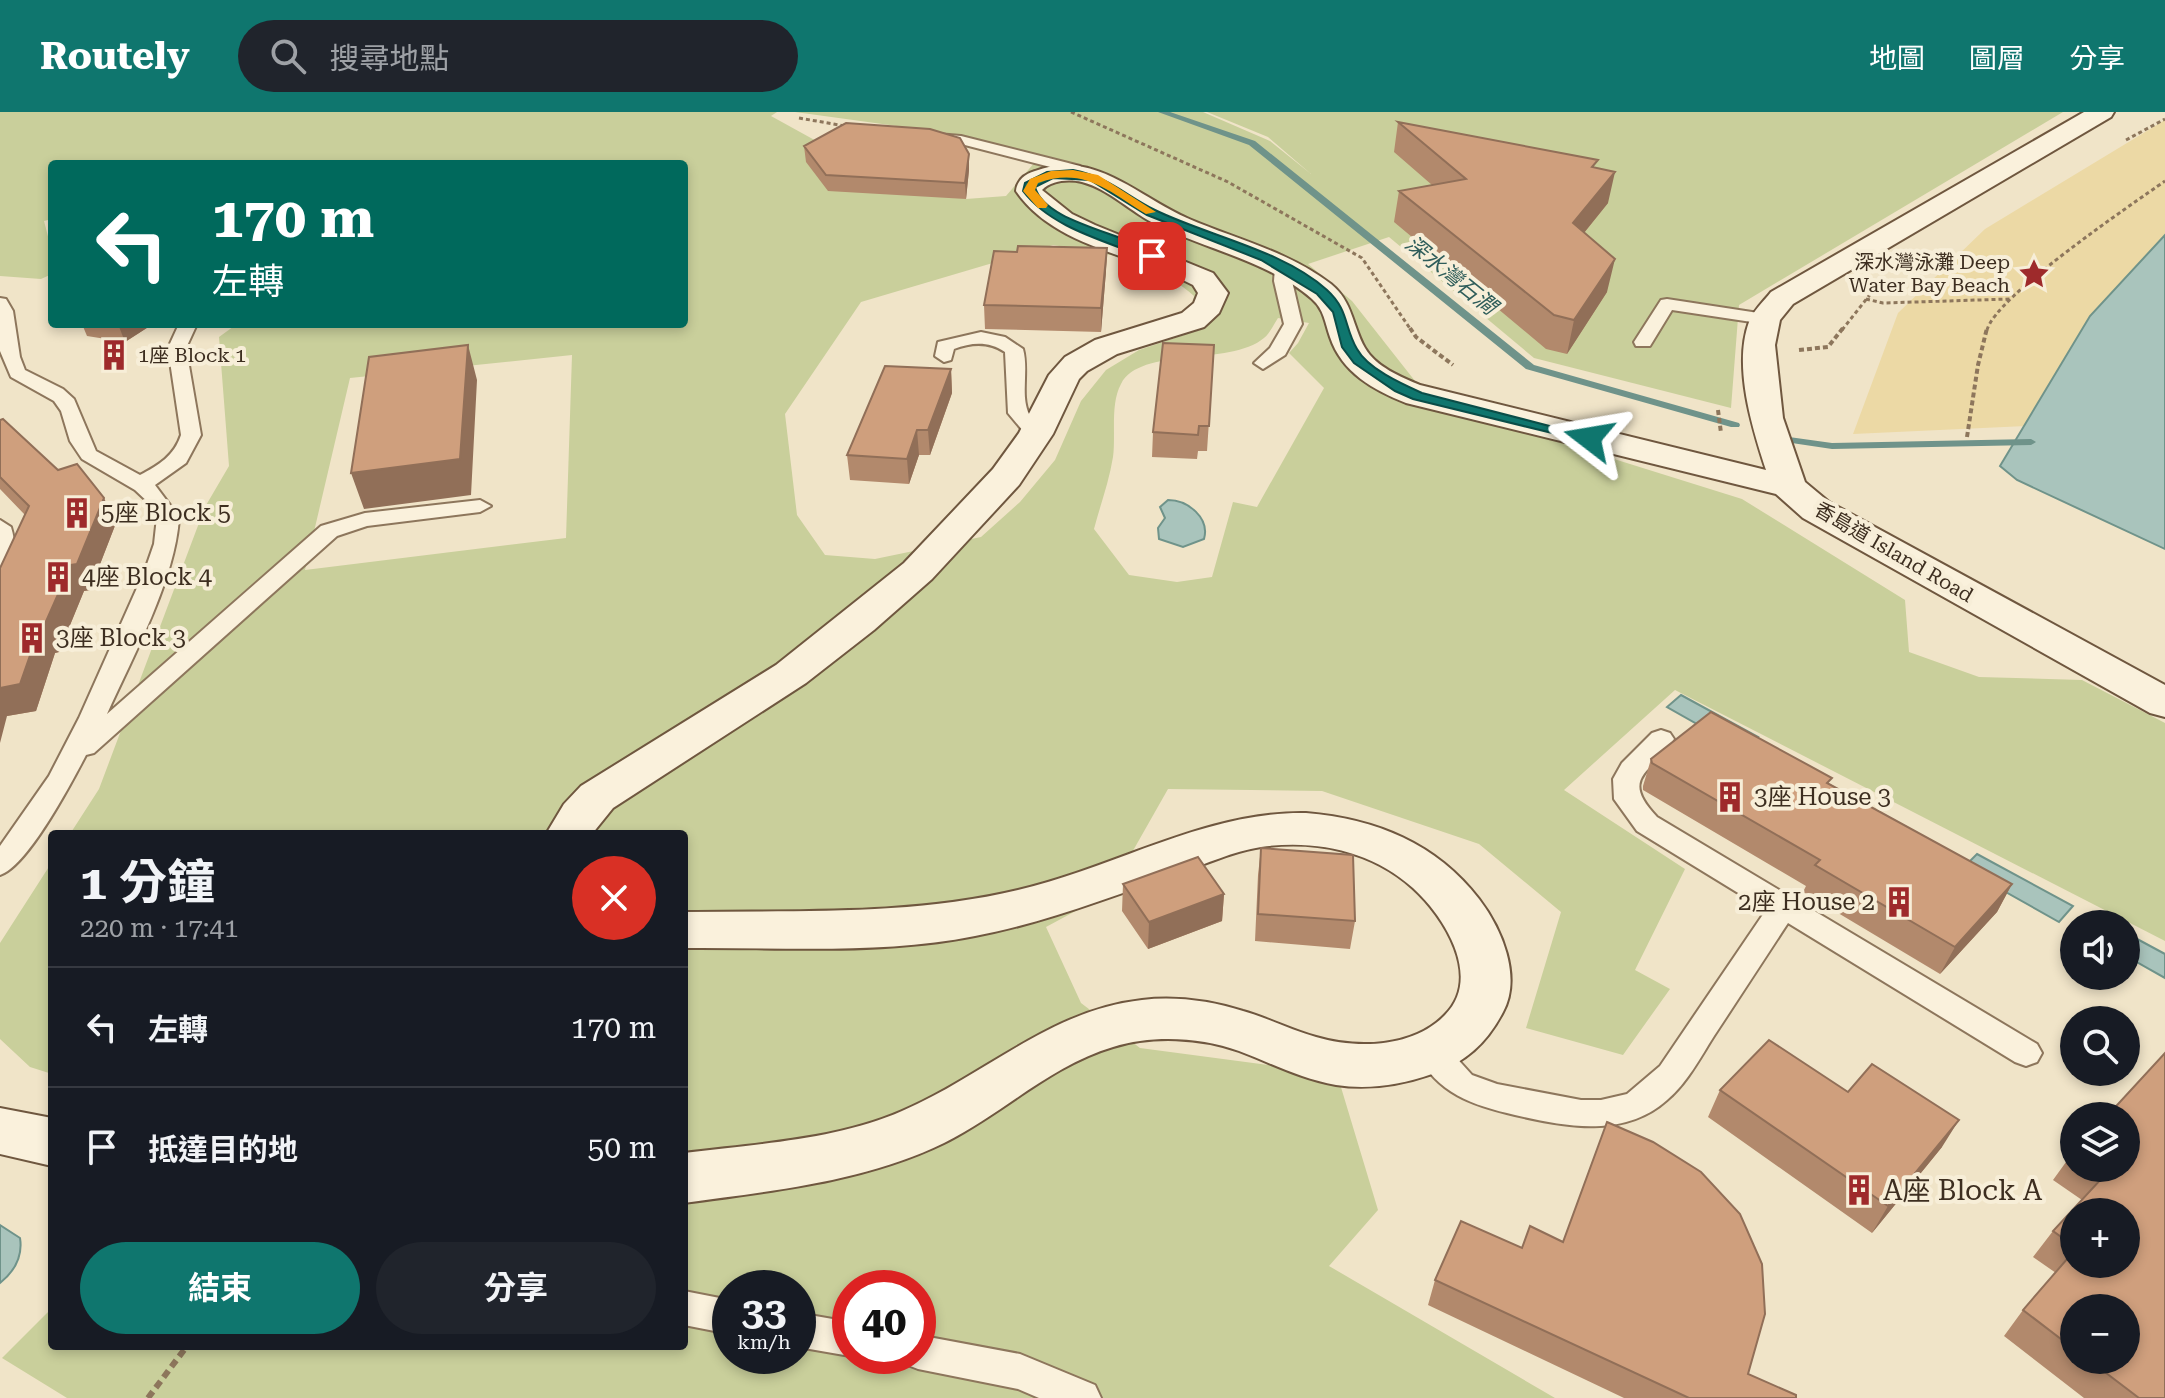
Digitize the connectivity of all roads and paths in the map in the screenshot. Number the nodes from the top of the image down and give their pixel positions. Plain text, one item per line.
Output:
1 (1071, 112) edge
2 (2102, 112) edge
3 (799, 118) dead end
4 (2165, 119) edge
5 (845, 126) edge
6 (906, 136) edge
7 (2124, 142) dead end
8 (1081, 174) junction
9 (2165, 181) edge
10 (1284, 267) junction
11 (1883, 279) dead end
12 (1866, 299) junction
13 (2011, 299) junction
14 (0, 303) edge
15 (1765, 319) junction
16 (186, 328) edge
17 (1643, 342) dead end
18 (1794, 351) dead end
19 (944, 356) dead end
20 (6, 361) edge
21 (1263, 363) dead end
22 (1454, 366) dead end
23 (1718, 410) dead end
24 (1036, 434) junction
25 (1721, 436) dead end
26 (1967, 437) dead end
27 (142, 483) junction
28 (1789, 486) junction
29 (480, 506) dead end
30 (0, 527) edge
31 (0, 571) edge
32 (2165, 703) edge
33 (1661, 739) dead end
34 (76, 755) junction
35 (571, 830) edge
36 (0, 865) edge
37 (1784, 906) junction
38 (688, 930) edge
39 (1432, 1052) junction
40 (2026, 1053) dead end
41 (0, 1131) edge
42 (48, 1141) edge
43 (688, 1177) edge
44 (688, 1309) edge
45 (712, 1313) edge
46 (184, 1350) edge
47 (936, 1356) edge
48 (148, 1398) edge
49 (1082, 1398) edge

1 - 22 path
2 - 15 street
3 - 5 path
4 - 7 path
6 - 8 lane
8 - 10 street
8 - 24 street
9 - 13 path
10 - 21 lane
10 - 28 street
11 - 12 path
12 - 13 path
12 - 18 path
13 - 26 path
14 - 20 lane
15 - 17 lane
15 - 28 street, 香島道 Island Road
16 - 27 lane
19 - 24 lane
20 - 27 lane
23 - 25 path
24 - 35 street
27 - 34 lane
28 - 32 street, 香島道 Island Road
29 - 34 lane
30 - 31 lane
33 - 37 lane
34 - 36 lane
37 - 39 lane
37 - 40 lane
38 - 39 street
39 - 43 street
41 - 42 street
44 - 45 lane
46 - 48 path
47 - 49 lane

